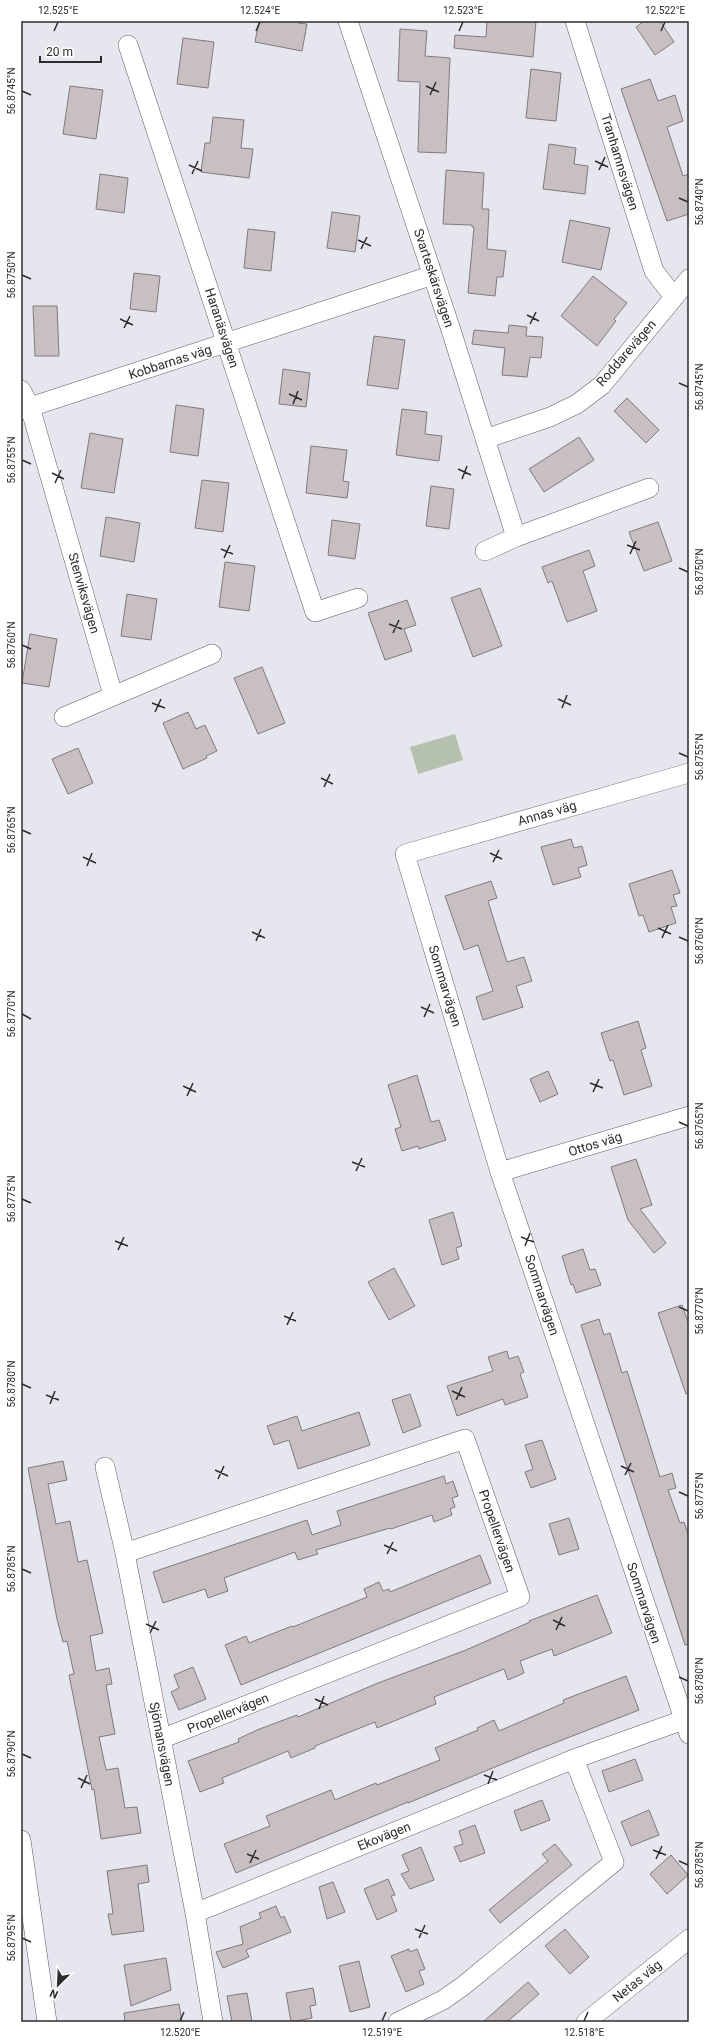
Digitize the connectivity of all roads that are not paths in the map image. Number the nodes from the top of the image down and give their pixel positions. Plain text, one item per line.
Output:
1 (348, 21) edge
2 (575, 21) edge
3 (128, 45) dead end
4 (433, 275) junction
5 (689, 279) edge
6 (674, 297) junction
7 (227, 344) junction
8 (21, 390) edge
9 (25, 409) edge
10 (485, 439) junction
11 (649, 488) dead end
12 (516, 537) junction
13 (485, 551) dead end
14 (358, 598) dead end
15 (212, 654) dead end
16 (114, 695) junction
17 (64, 717) dead end
18 (689, 773) edge
19 (405, 854) joint
20 (689, 1116) edge
21 (500, 1172) junction
22 (104, 1467) dead end
23 (125, 1553) junction
24 (687, 1724) edge
25 (161, 1739) junction
26 (574, 1759) junction
27 (21, 1840) edge
28 (194, 1912) junction
29 (689, 1940) edge
30 (47, 2022) edge
31 (213, 2022) edge
32 (398, 2022) edge
33 (586, 2022) edge

1 - 4 street, Svarteskärsvägen
2 - 6 street, Tranhamnsvägen
3 - 7 street, Haranäsvägen
4 - 7 street, Kobbarnas väg
4 - 10 street, Svarteskärsvägen
5 - 6 street, Roddarevägen
6 - 10 street, Roddarevägen
7 - 9 street, Kobbarnas väg
7 - 14 street, Haranäsvägen
8 - 9 street, Stenviksvägen
9 - 16 street, Stenviksvägen
10 - 12 street, Svarteskärsvägen
11 - 12 street
12 - 13 street
15 - 16 street
16 - 17 street
18 - 19 street, Annas väg
19 - 21 street, Sommarvägen
20 - 21 street, Ottos väg
21 - 24 street, Sommarvägen
22 - 23 street, Sjömansvägen
23 - 25 street, Sjömansvägen
23 - 25 street, Propellervägen
24 - 26 street, Ekovägen
25 - 28 street, Sjömansvägen
26 - 28 street, Ekovägen
26 - 32 street
27 - 30 street
28 - 31 street, Sjömansvägen
29 - 33 street, Netas väg

